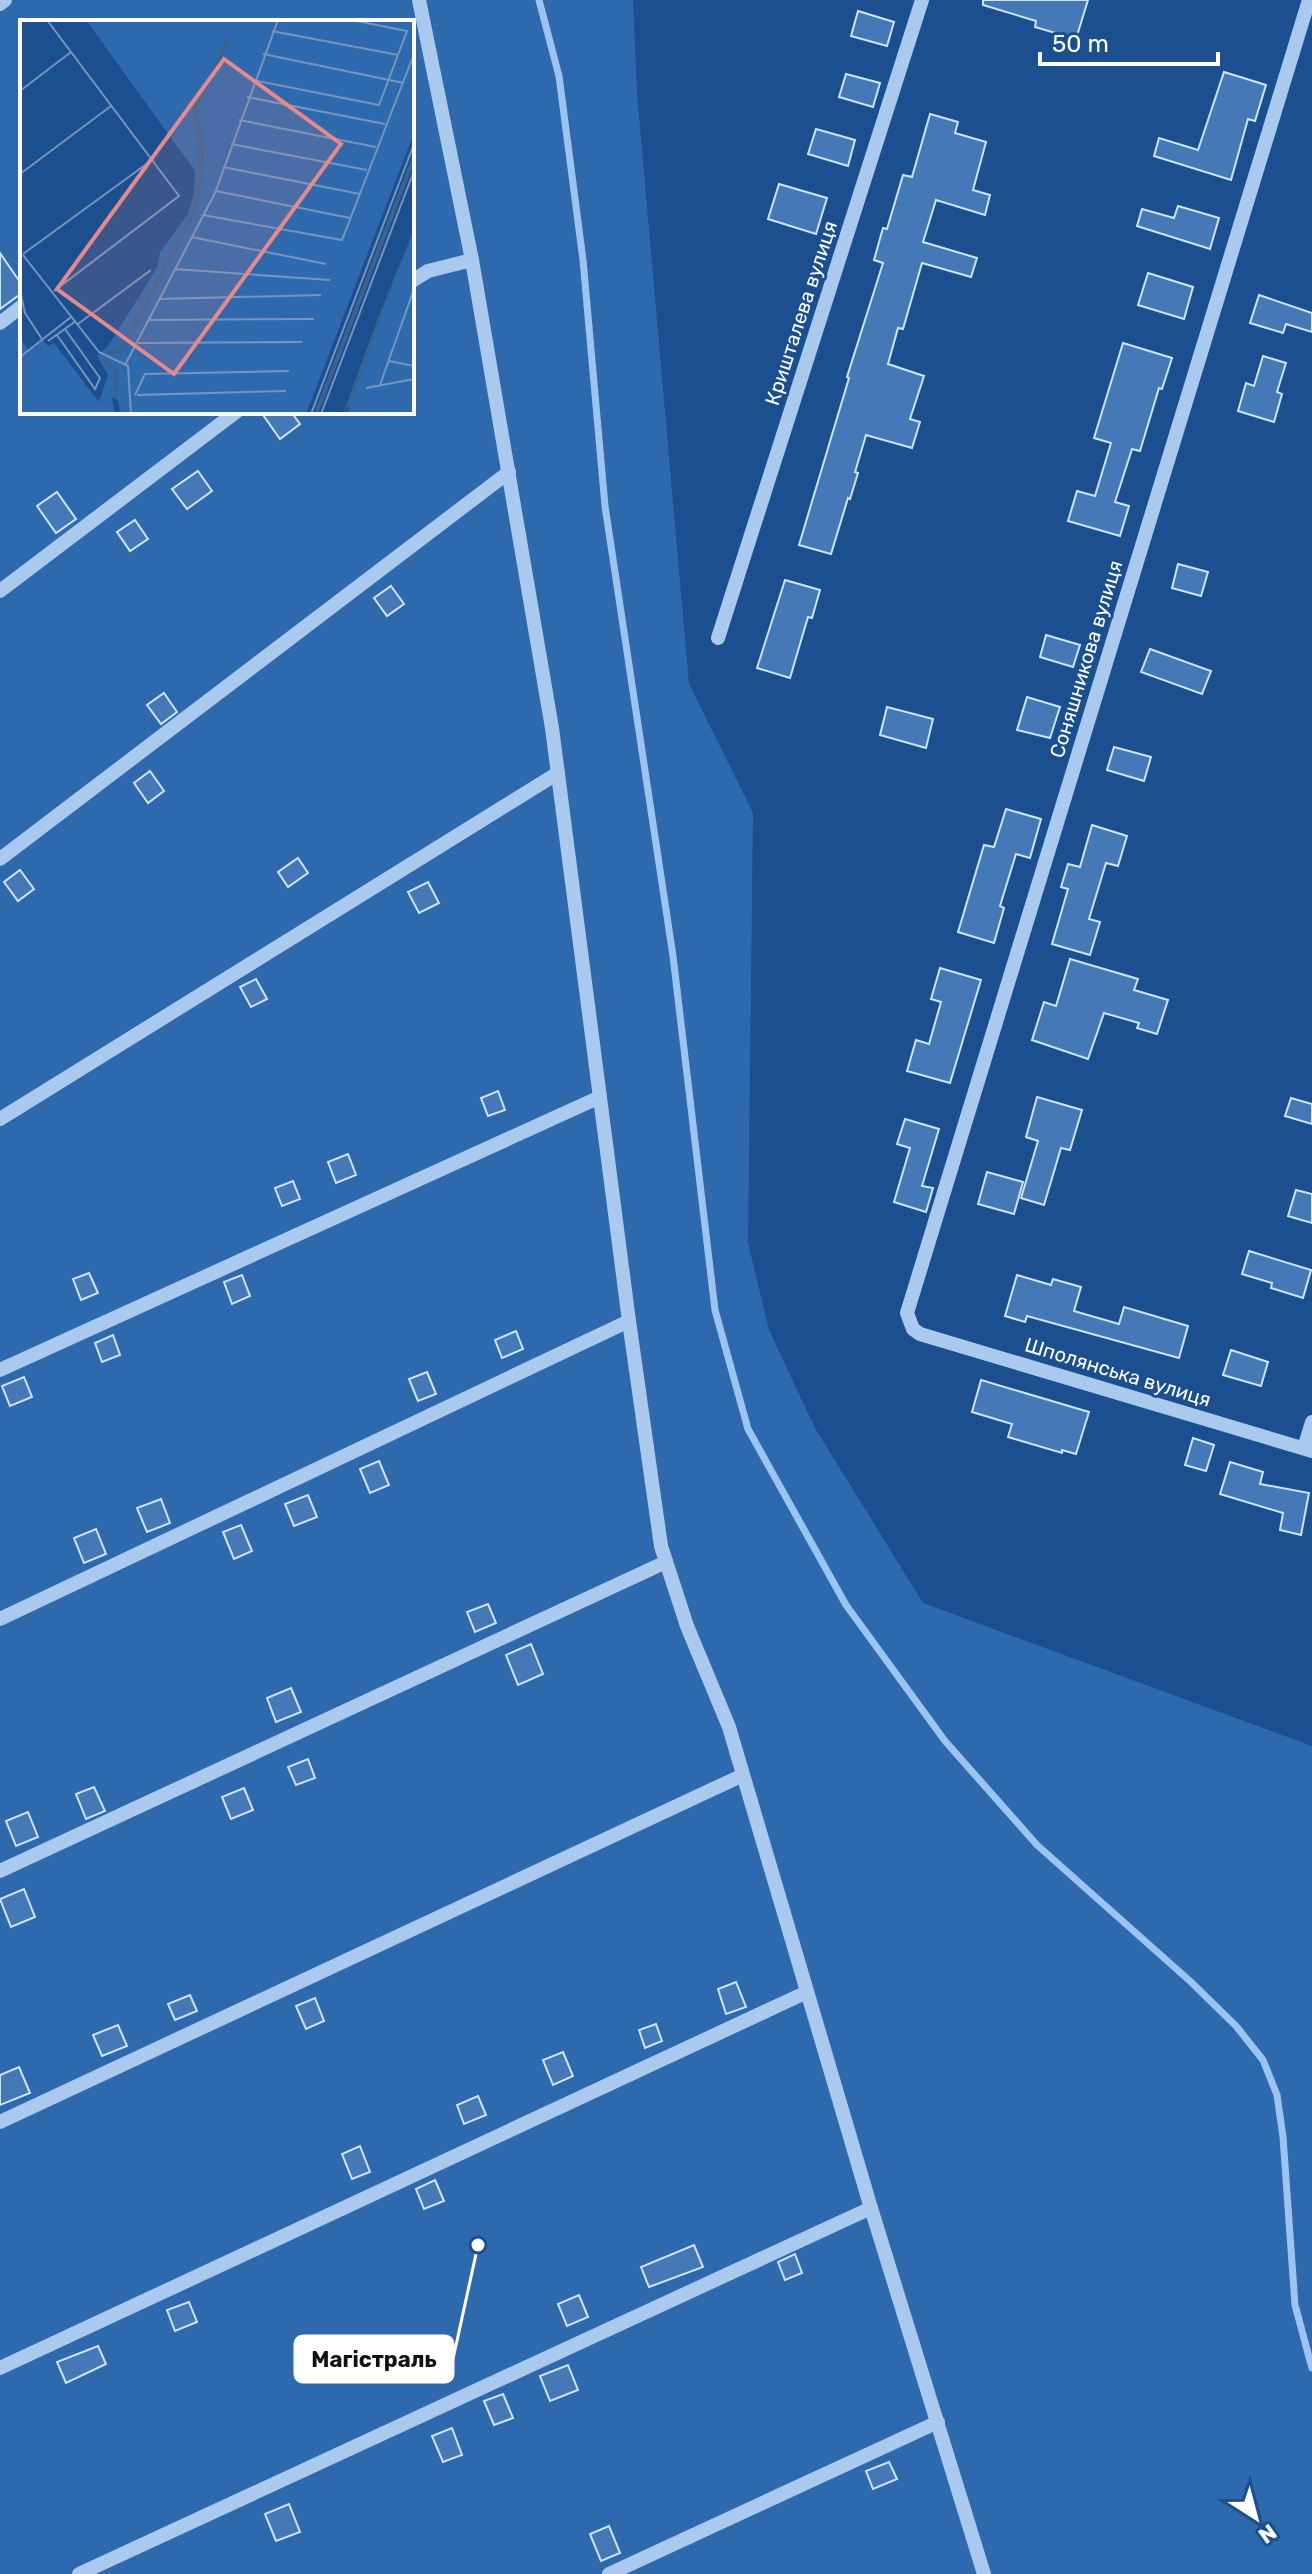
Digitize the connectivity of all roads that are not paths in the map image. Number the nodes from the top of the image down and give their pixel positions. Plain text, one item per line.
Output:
1 (5, 0) edge
2 (419, 0) edge
3 (922, 0) edge
4 (1309, 0) edge
5 (0, 4) edge
6 (418, 34) edge
7 (472, 260) junction
8 (414, 280) edge
9 (20, 308) edge
10 (0, 323) edge
11 (233, 414) edge
12 (509, 472) junction
13 (0, 591) edge
14 (718, 638) dead end
15 (558, 773) junction
16 (0, 859) edge
17 (600, 1097) junction
18 (0, 1119) edge
19 (629, 1321) junction
20 (913, 1329) joint
21 (0, 1370) edge
22 (1312, 1422) edge
23 (1308, 1450) edge
24 (666, 1562) junction
25 (0, 1619) edge
26 (741, 1776) junction
27 (0, 1871) edge
28 (807, 1992) junction
29 (0, 2122) edge
30 (871, 2208) junction
31 (0, 2368) edge
32 (938, 2422) junction
33 (79, 2574) edge
34 (609, 2574) edge
35 (984, 2574) edge

1 - 5 street
2 - 6 street
3 - 14 street, Кришталева вулиця
4 - 20 street, Соняшникова вулиця
6 - 7 street
7 - 8 street
7 - 12 street
9 - 10 street
11 - 13 street
12 - 15 street
12 - 16 street
15 - 17 street
15 - 18 street
17 - 19 street
17 - 21 street
19 - 24 street
19 - 25 street
20 - 23 street, Шполянська вулиця
22 - 23 street
24 - 26 street
24 - 27 street
26 - 28 street
26 - 29 street
28 - 30 street
28 - 31 street
30 - 32 street
30 - 33 street
32 - 34 street
32 - 35 street

